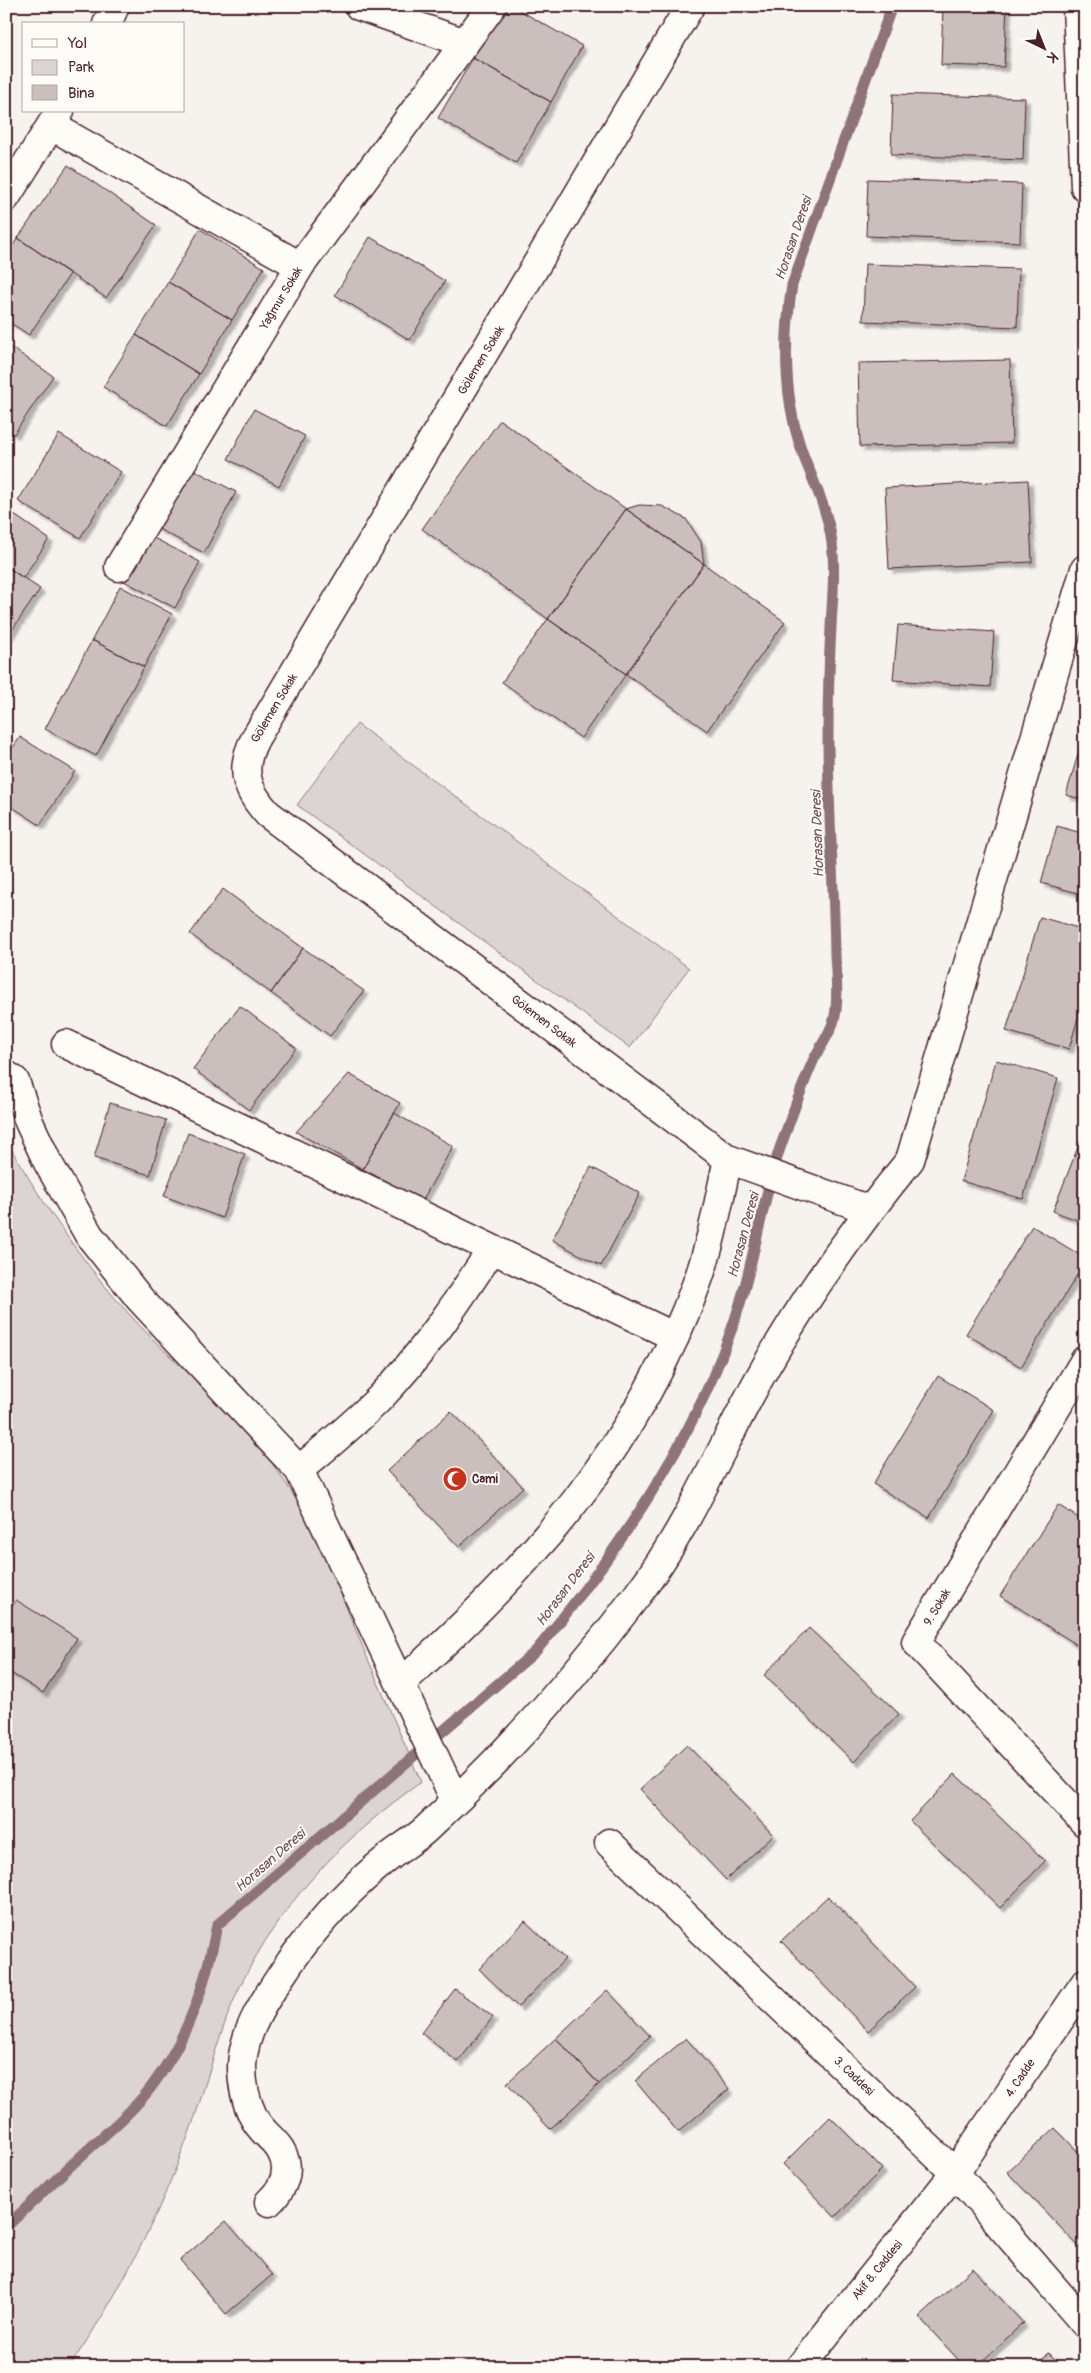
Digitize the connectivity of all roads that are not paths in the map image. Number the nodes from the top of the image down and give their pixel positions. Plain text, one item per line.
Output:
1 (115, 6) edge
2 (492, 6) edge
3 (690, 6) edge
4 (1077, 6) edge
5 (373, 9) edge
6 (108, 22) edge
7 (465, 42) junction
8 (1082, 43) edge
9 (56, 119) edge
10 (1085, 187) edge
11 (6, 197) edge
12 (300, 266) junction
13 (119, 567) dead end
14 (1085, 569) edge
15 (66, 1044) dead end
16 (11, 1078) edge
17 (728, 1159) junction
18 (870, 1210) junction
19 (492, 1249) junction
20 (675, 1337) junction
21 (1085, 1360) edge
22 (298, 1470) junction
23 (400, 1684) junction
24 (455, 1800) junction
25 (1085, 1823) edge
26 (609, 1843) dead end
27 (1085, 1983) edge
28 (955, 2173) junction
29 (269, 2202) dead end
30 (1085, 2324) edge
31 (800, 2367) edge

1 - 6 street
2 - 7 street, Yağmur Sokak
3 - 17 street, Gölemen Sokak
4 - 8 street
5 - 7 street
7 - 12 street, Yağmur Sokak
8 - 10 street
9 - 11 street
9 - 12 street
12 - 13 street, Yağmur Sokak
14 - 18 street
15 - 19 street
16 - 22 street
17 - 18 street, Gölemen Sokak
17 - 20 street
18 - 24 street
19 - 20 street
19 - 22 street
20 - 23 street
21 - 25 street, 9. Sokak
22 - 23 street
23 - 24 street
24 - 29 street
26 - 28 street, 3. Caddesi
27 - 28 street, 4. Cadde
28 - 30 street, 3. Caddesi
28 - 31 street, Akif 8. Caddesi

